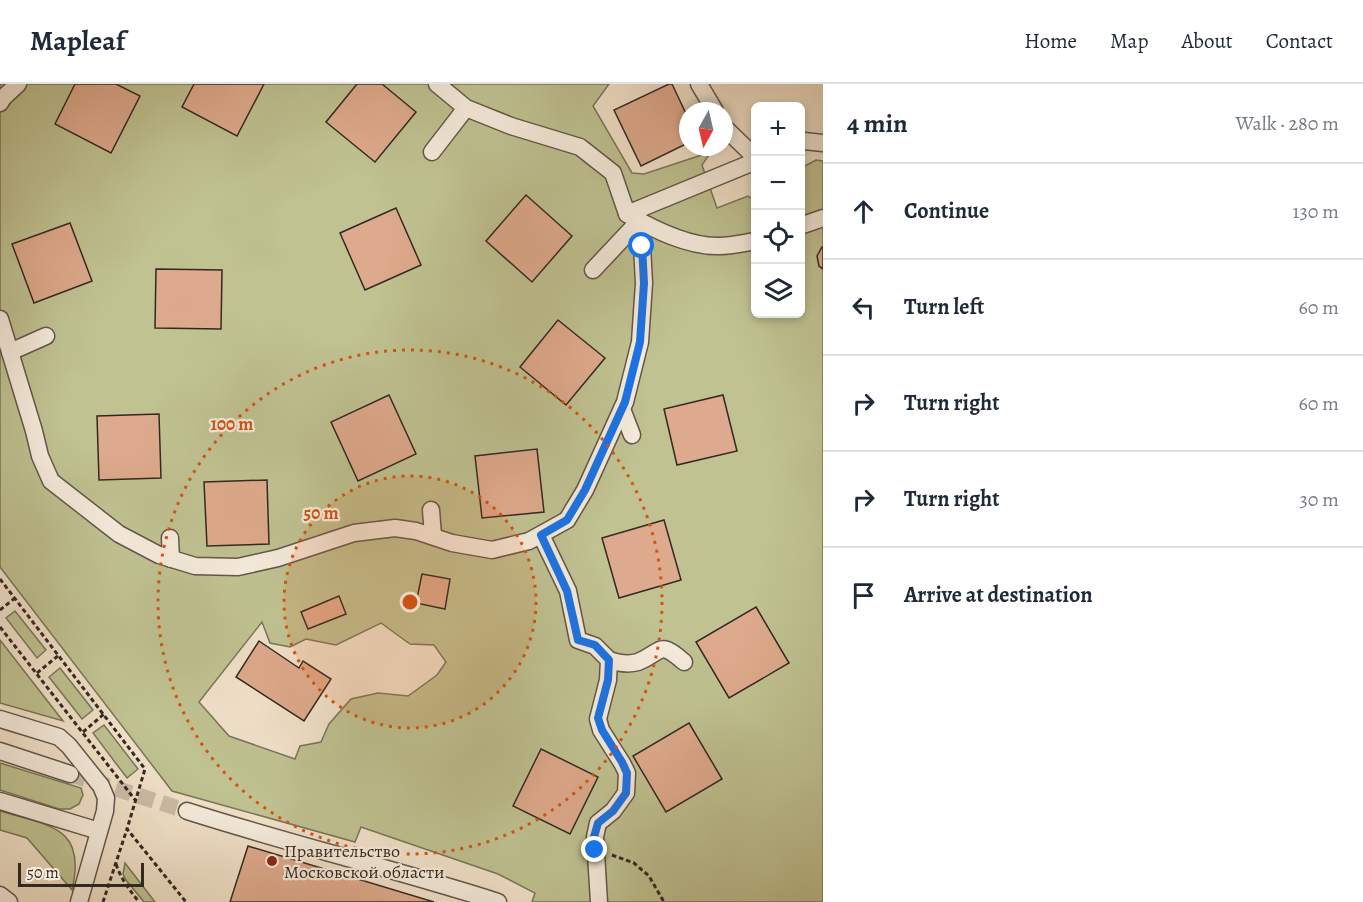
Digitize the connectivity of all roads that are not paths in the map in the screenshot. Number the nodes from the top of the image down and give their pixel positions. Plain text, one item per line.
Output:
1 (18, 84) edge
2 (437, 84) edge
3 (699, 84) edge
4 (710, 102) edge
5 (0, 104) edge
6 (466, 108) junction
7 (733, 136) edge
8 (805, 141) edge
9 (823, 143) edge
10 (432, 152) dead end
11 (753, 156) edge
12 (751, 161) edge
13 (633, 218) junction
14 (823, 218) edge
15 (805, 225) edge
16 (751, 242) edge
17 (593, 270) dead end
18 (0, 319) edge
19 (46, 336) dead end
20 (10, 352) junction
21 (622, 409) junction
22 (632, 435) dead end
23 (431, 510) dead end
24 (541, 535) junction
25 (433, 537) junction
26 (170, 538) dead end
27 (171, 559) junction
28 (609, 660) junction
29 (684, 662) dead end
30 (0, 718) edge
31 (0, 751) edge
32 (70, 774) tunnel mouth
33 (0, 801) edge
34 (188, 811) tunnel mouth
35 (99, 831) junction
36 (0, 895) edge
37 (9, 902) edge
38 (78, 902) edge
39 (498, 902) edge
40 (599, 902) edge

1 - 5 street
2 - 6 street
3 - 4 street
6 - 10 street
6 - 13 street
7 - 11 street
8 - 9 street
12 - 13 street
13 - 16 street
13 - 17 street
13 - 21 street
14 - 15 street
18 - 20 street
19 - 20 street
20 - 27 street
21 - 22 street
21 - 24 street
23 - 25 street
24 - 25 street
24 - 28 street
25 - 27 street
26 - 27 street
28 - 29 street
28 - 40 street
30 - 35 street
31 - 32 street
33 - 35 street
34 - 39 street
35 - 38 street
36 - 37 street

